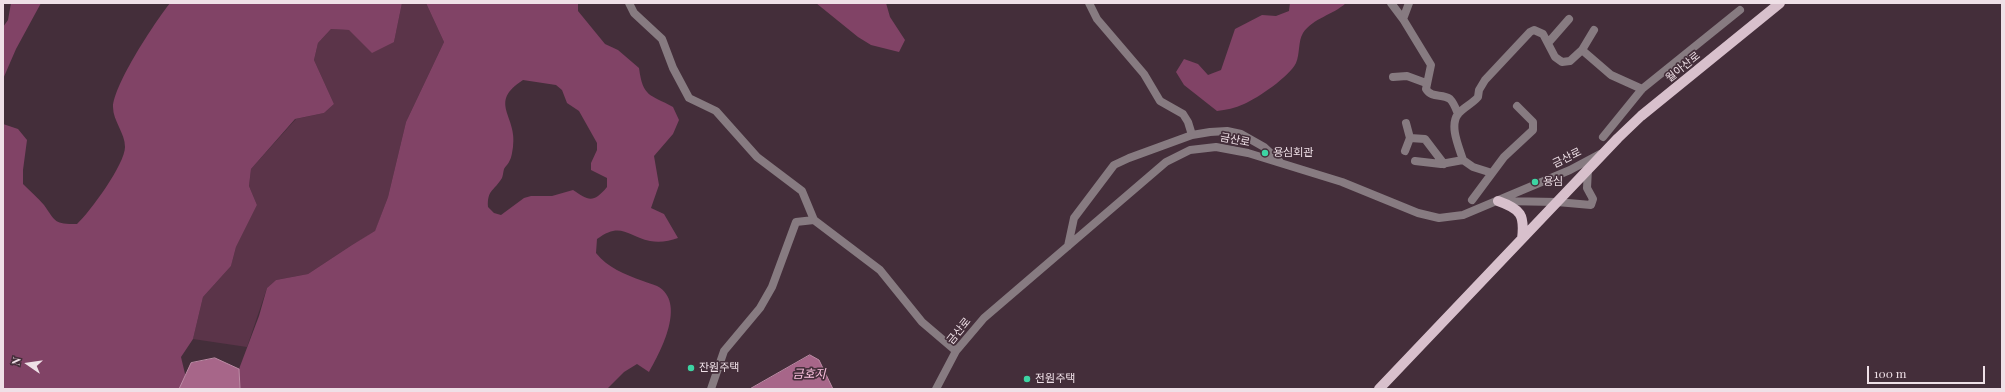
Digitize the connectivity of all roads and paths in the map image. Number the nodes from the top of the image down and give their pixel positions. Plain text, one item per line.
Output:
1 (629, 3) edge
2 (1090, 3) edge
3 (1390, 3) edge
4 (1409, 3) edge
5 (1780, 3) edge
6 (1740, 10) dead end
7 (1403, 19) junction
8 (1569, 19) dead end
9 (1594, 30) dead end
10 (1548, 42) junction
11 (1582, 50) junction
12 (1393, 77) dead end
13 (1426, 83) junction
14 (1642, 89) junction
15 (1517, 106) dead end
16 (1458, 114) junction
17 (1406, 123) dead end
18 (1192, 136) junction
19 (1603, 137) dead end
20 (1410, 138) junction
21 (1405, 151) dead end
22 (1604, 152) junction
23 (1463, 160) junction
24 (1415, 161) dead end
25 (1281, 163) junction
26 (1444, 164) junction
27 (1588, 169) junction
28 (1492, 173) junction
29 (1472, 200) dead end
30 (1498, 201) junction
31 (1557, 202) junction
32 (814, 220) junction
33 (1522, 239) junction
34 (1068, 246) junction
35 (956, 351) junction
36 (711, 389) edge
37 (936, 389) edge
38 (1379, 389) edge

1 - 32 street
2 - 18 street
3 - 7 street
4 - 7 street
5 - 22 main road, 월아산로
6 - 14 street
7 - 13 street
8 - 10 street
9 - 11 street
10 - 11 street
10 - 16 street
11 - 14 street
12 - 13 street
13 - 16 street
14 - 19 street
15 - 28 street
16 - 23 street
17 - 20 street
18 - 25 street
18 - 34 street
20 - 21 street
20 - 26 street
22 - 27 main road, 월아산로
22 - 30 street, 금산로
23 - 26 street
23 - 28 street
24 - 26 street
25 - 30 street, 금산로
25 - 34 street, 금산로
27 - 31 main road, 월아산로
27 - 31 street
28 - 29 street
30 - 31 street
30 - 33 main road
31 - 33 main road, 월아산로
32 - 35 street
32 - 36 street
33 - 38 main road, 월아산로
34 - 35 street, 금산로
35 - 37 street, 금산로

